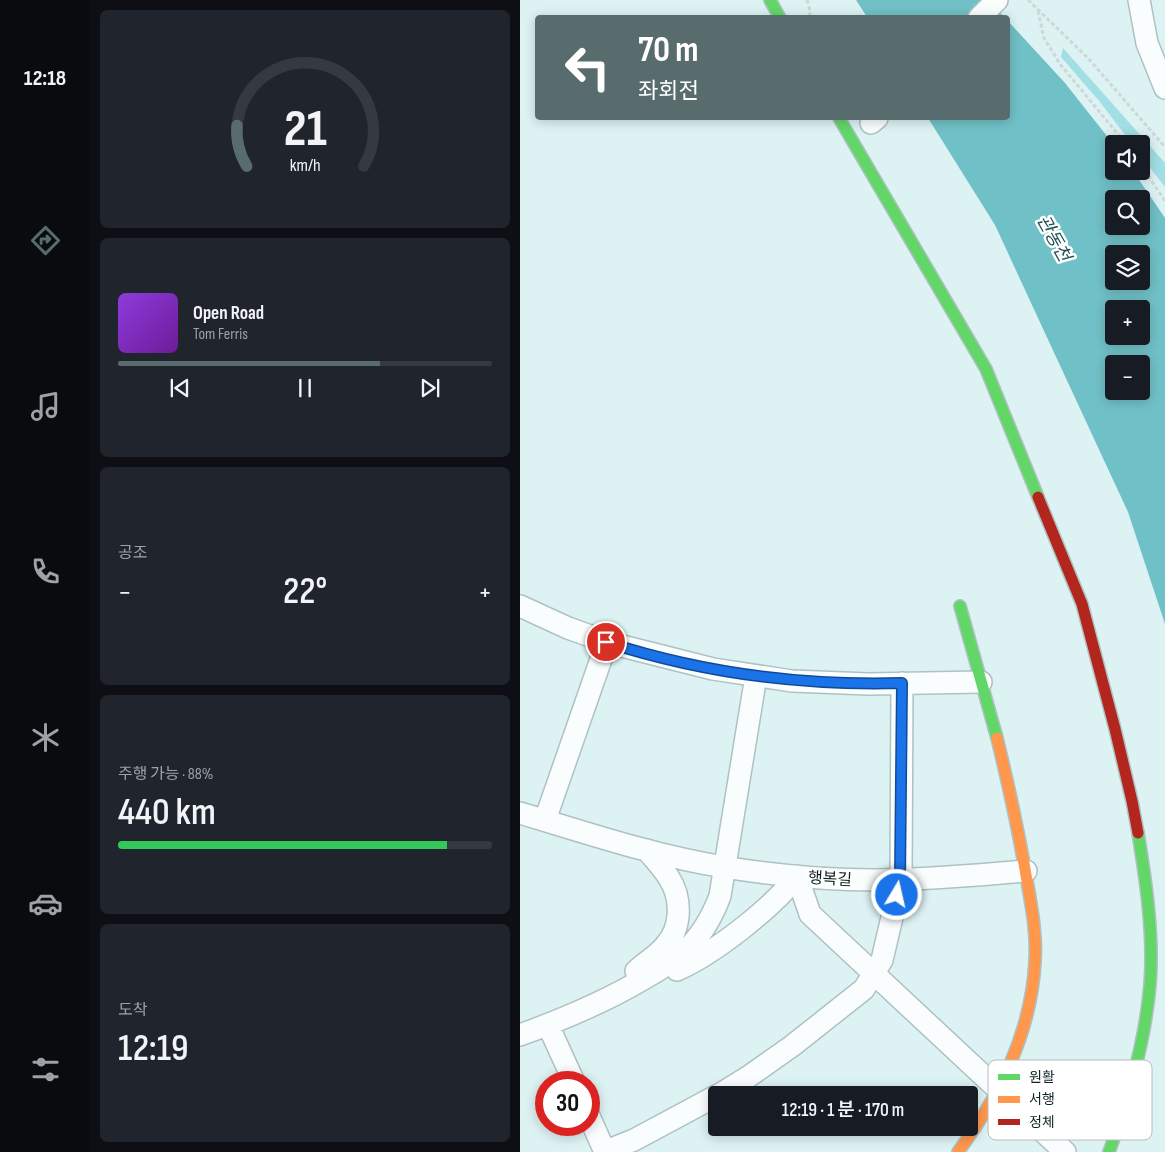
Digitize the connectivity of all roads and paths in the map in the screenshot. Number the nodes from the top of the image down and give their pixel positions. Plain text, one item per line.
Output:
1 (770, 0) edge
2 (807, 0) edge
3 (997, 0) edge
4 (1028, 0) edge
5 (1139, 0) edge
6 (1038, 10) junction
7 (778, 15) edge
8 (810, 15) edge
9 (982, 15) edge
10 (1165, 88) edge
11 (840, 120) edge
12 (1119, 135) edge
13 (1165, 147) edge
14 (1150, 178) edge
15 (1165, 201) edge
16 (520, 606) edge
17 (960, 606) dead end
18 (606, 642) junction
19 (756, 676) junction
20 (981, 682) junction
21 (902, 683) junction
22 (520, 812) edge
23 (545, 820) junction
24 (647, 850) junction
25 (725, 867) junction
26 (1026, 871) junction
27 (797, 876) junction
28 (900, 879) junction
29 (874, 973) junction
30 (592, 1006) junction
31 (548, 1025) junction
32 (520, 1034) edge
33 (1012, 1060) edge
34 (1138, 1060) edge
35 (569, 1071) edge
36 (988, 1081) edge
37 (733, 1086) edge
38 (708, 1101) edge
39 (988, 1110) edge
40 (598, 1136) edge
41 (1052, 1140) edge
42 (1114, 1140) edge
43 (605, 1152) edge
44 (958, 1152) edge
45 (1065, 1152) edge
46 (1109, 1152) edge

1 - 7 street
2 - 8 path
3 - 9 street
4 - 6 path
5 - 10 street
6 - 12 path
6 - 13 path
11 - 34 street
14 - 15 path
16 - 18 street
17 - 20 street
18 - 19 street
18 - 23 street
19 - 21 street
19 - 25 street
20 - 21 street
20 - 26 street
21 - 28 street
22 - 23 street, 행복길
23 - 24 street, 행복길
24 - 25 street, 행복길
24 - 30 street
25 - 27 street, 행복길
25 - 30 street
26 - 28 street, 행복길
26 - 33 street
27 - 28 street, 행복길
27 - 29 street
27 - 30 street
28 - 29 street
29 - 36 street
29 - 37 street
30 - 31 street
31 - 32 street
31 - 35 street
38 - 43 street
39 - 44 street
40 - 43 street
41 - 45 street
42 - 46 street

